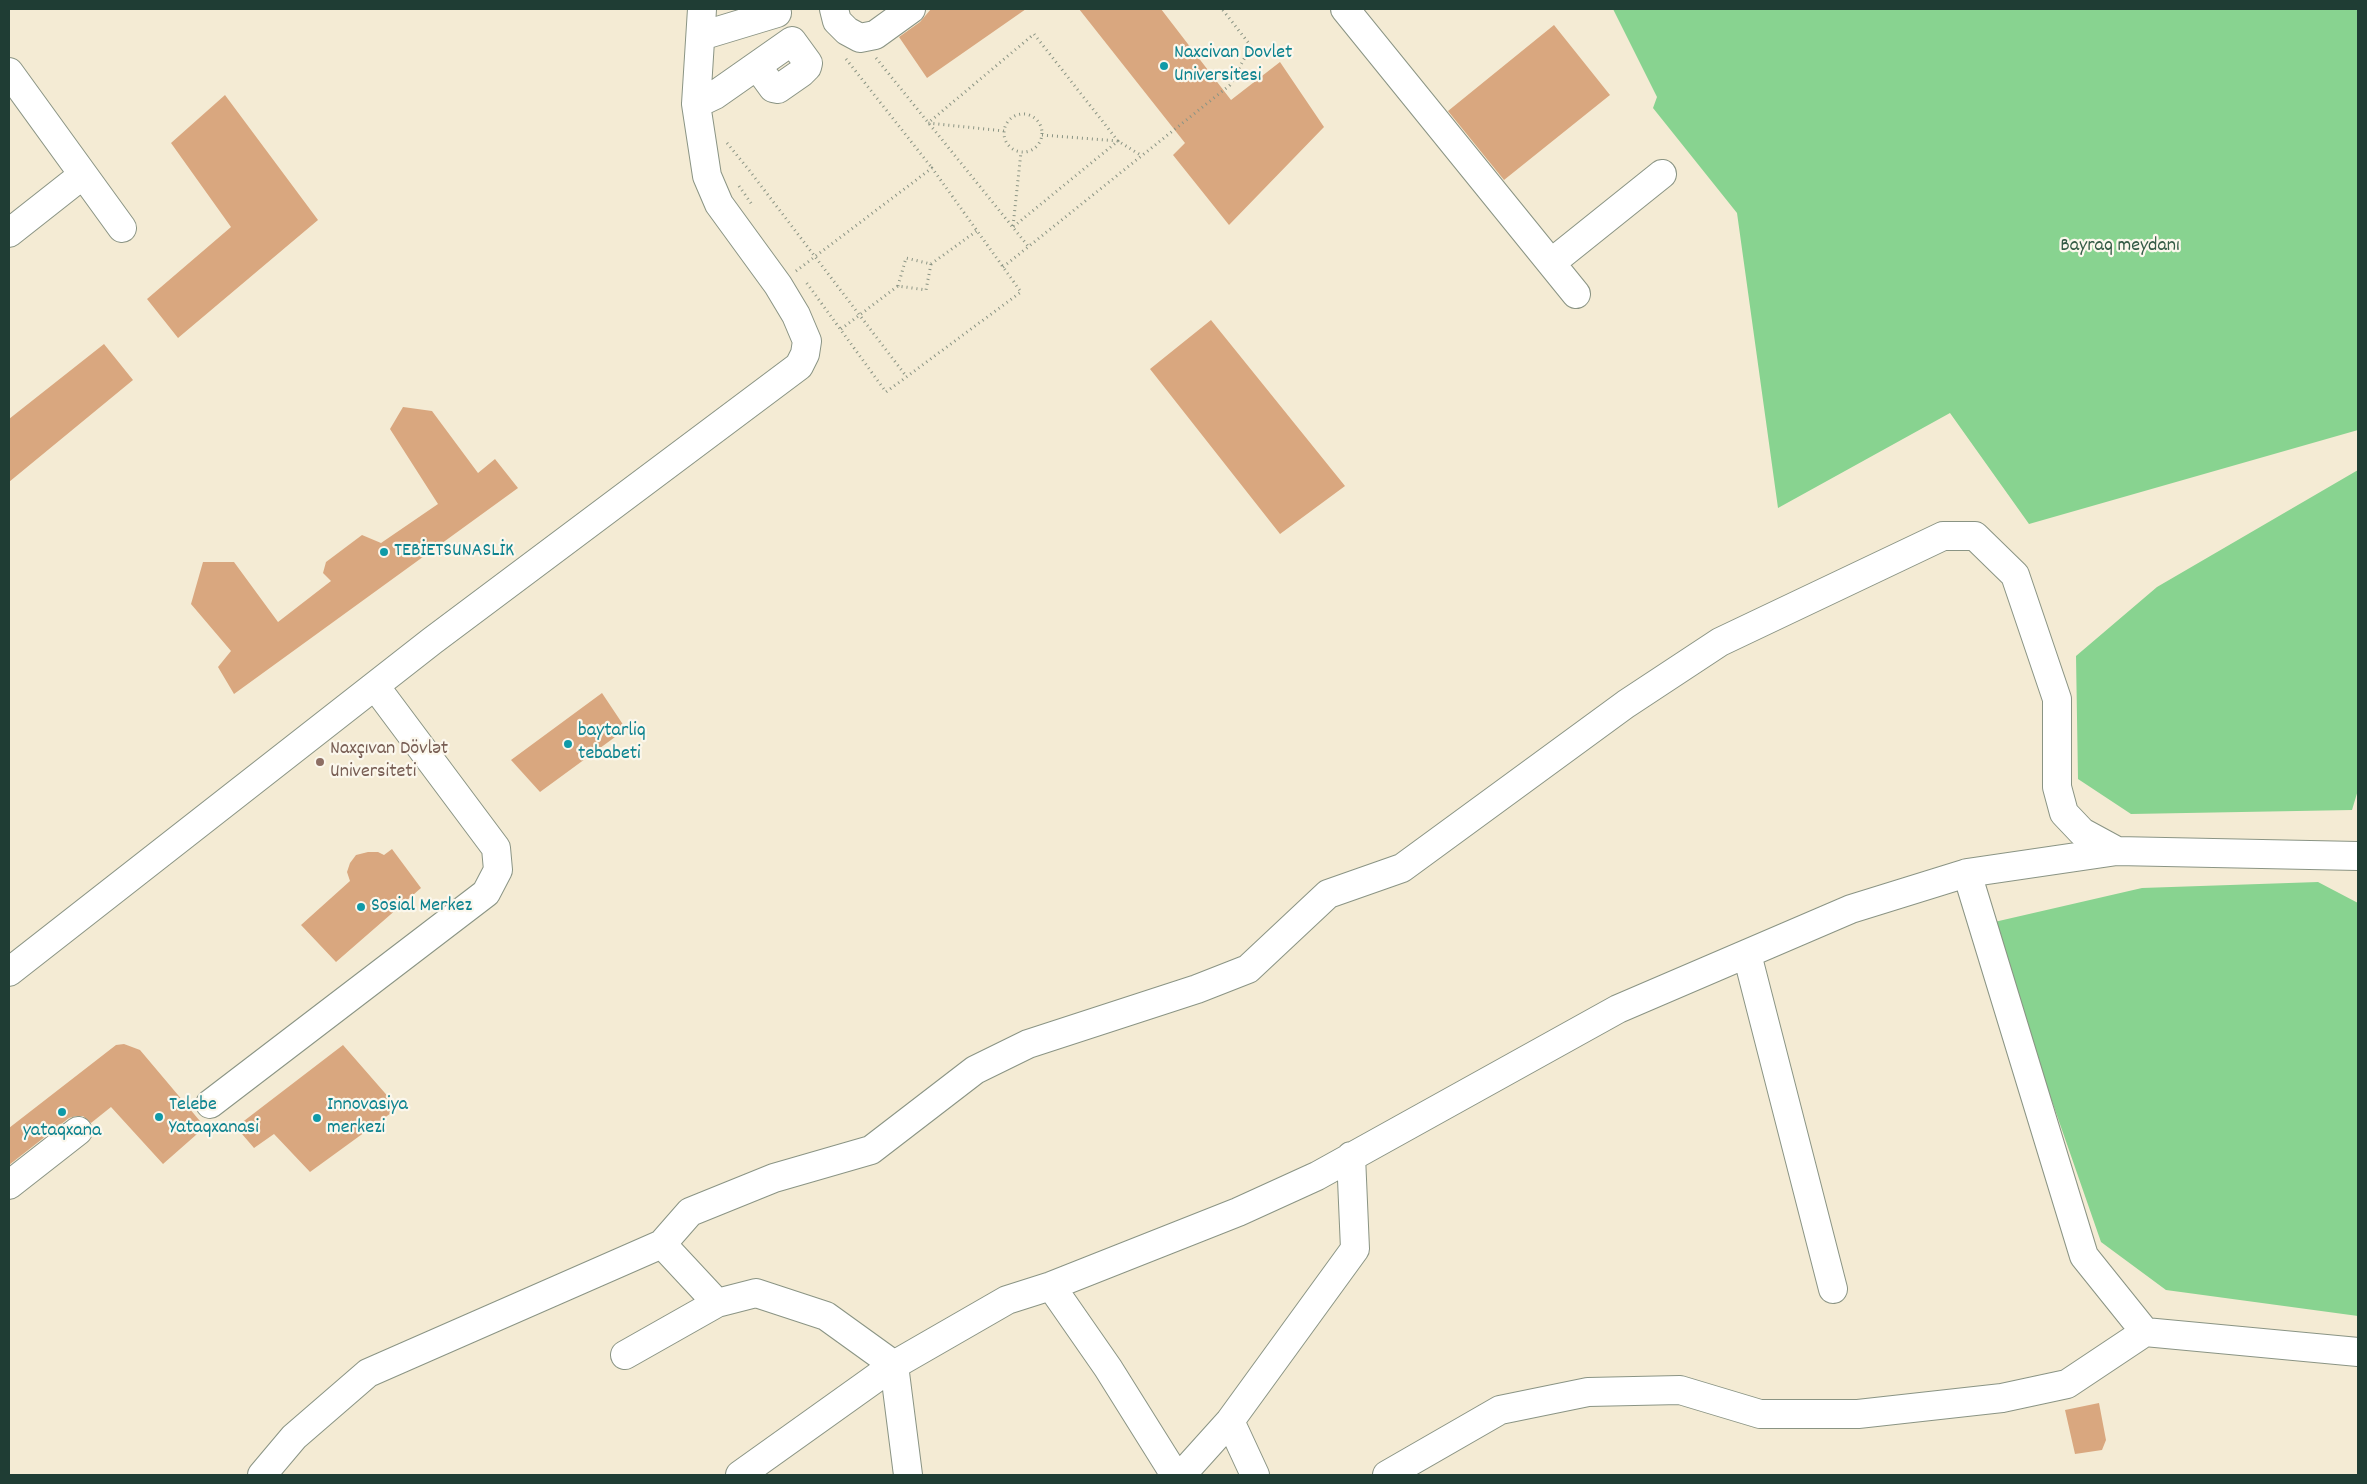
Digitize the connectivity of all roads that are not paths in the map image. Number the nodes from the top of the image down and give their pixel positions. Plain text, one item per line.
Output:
1 (702, 9) edge
2 (834, 9) edge
3 (912, 9) edge
4 (1345, 9) edge
5 (701, 36) junction
6 (9, 72) edge
7 (696, 104) junction
8 (1662, 174) dead end
9 (75, 181) dead end
10 (122, 228) dead end
11 (9, 233) edge
12 (1551, 263) junction
13 (1576, 294) dead end
14 (375, 686) junction
15 (2117, 851) junction
16 (2358, 856) edge
17 (1967, 873) junction
18 (1747, 954) junction
19 (9, 972) edge
20 (210, 1104) dead end
21 (78, 1131) dead end
22 (1351, 1156) junction
23 (9, 1185) edge
24 (662, 1244) junction
25 (1051, 1286) junction
26 (1833, 1290) dead end
27 (717, 1303) junction
28 (2145, 1332) junction
29 (2358, 1352) edge
30 (625, 1355) dead end
31 (894, 1365) junction
32 (1230, 1421) junction
33 (262, 1475) edge
34 (740, 1475) edge
35 (908, 1475) edge
36 (1255, 1475) edge
37 (1388, 1475) edge

1 - 5 street
2 - 3 street
4 - 12 street
5 - 7 street
5 - 7 street
6 - 10 street
7 - 14 street
8 - 12 street
9 - 11 street
12 - 13 street
14 - 19 street
14 - 20 street
15 - 16 street
15 - 17 street
15 - 24 street
17 - 18 street
17 - 28 street
18 - 22 street
18 - 26 street
21 - 23 street
22 - 25 street
22 - 32 street
24 - 27 street
24 - 33 street
25 - 31 street
25 - 32 street
27 - 30 street
27 - 31 street
28 - 29 street
28 - 37 street
31 - 34 street
31 - 35 street
32 - 36 street

